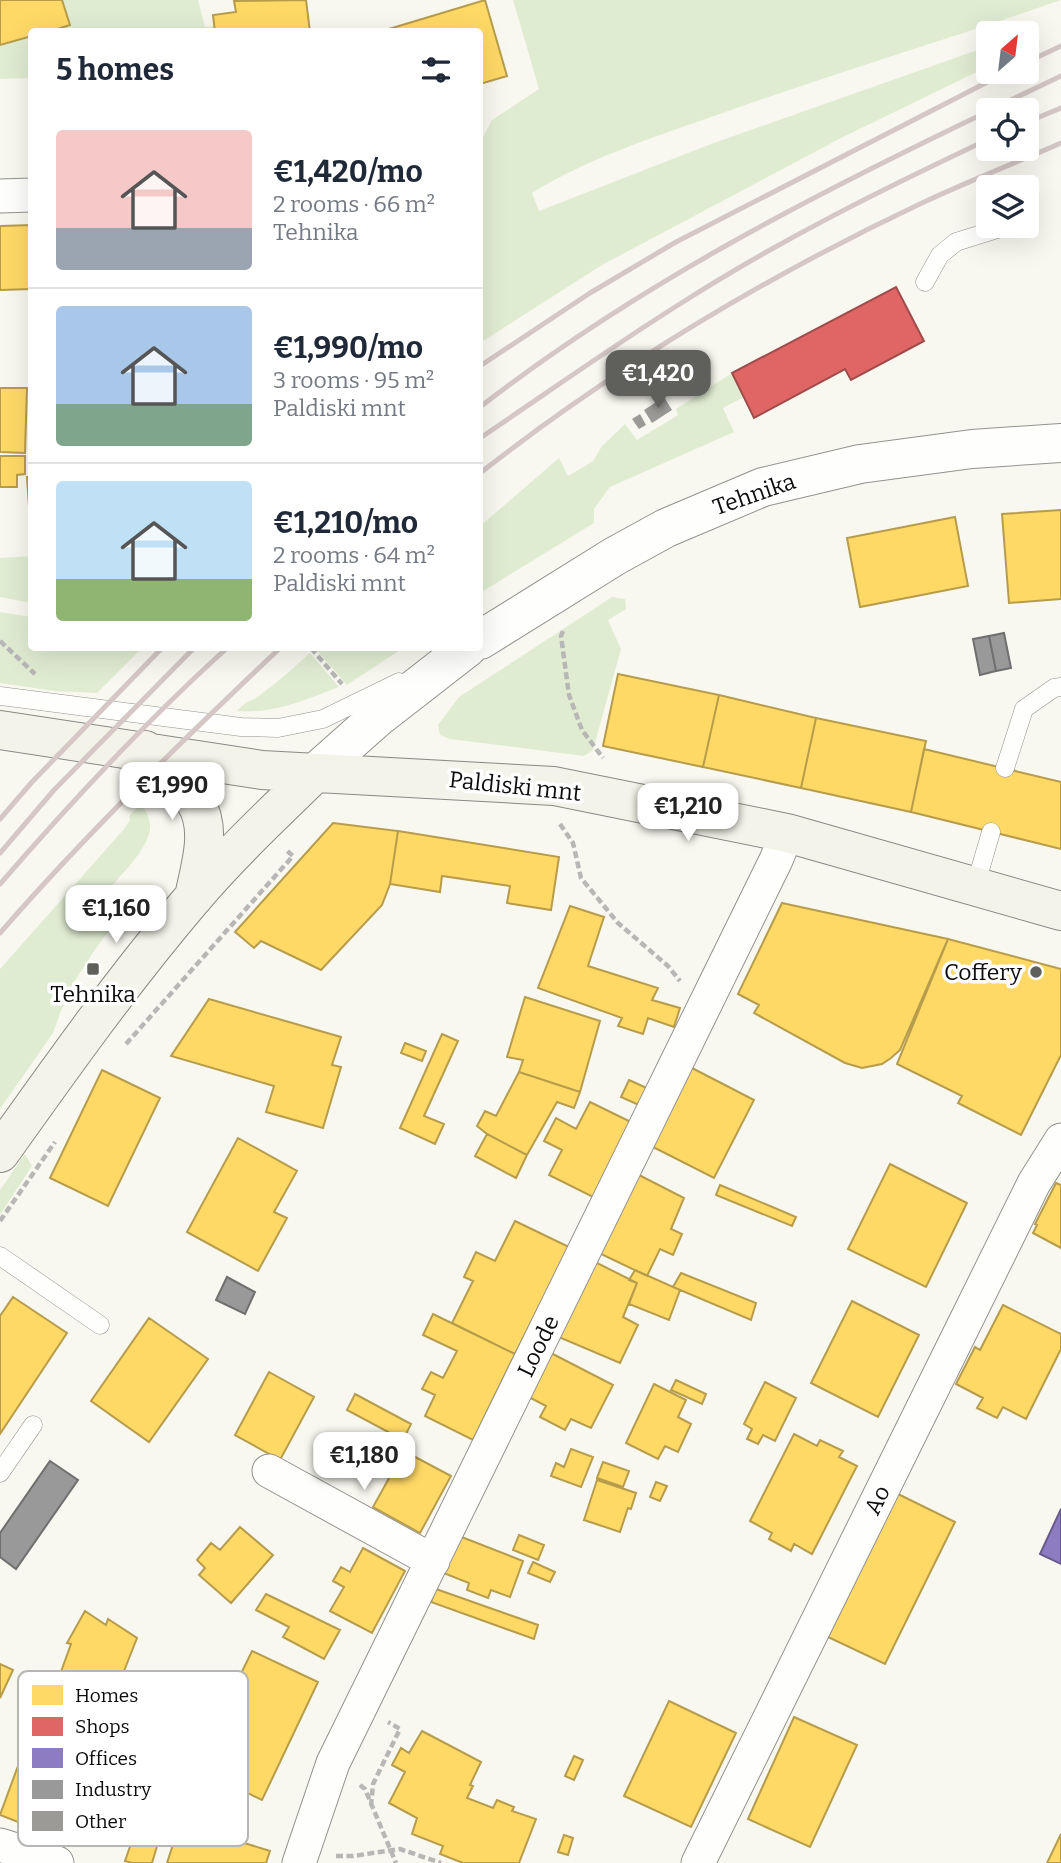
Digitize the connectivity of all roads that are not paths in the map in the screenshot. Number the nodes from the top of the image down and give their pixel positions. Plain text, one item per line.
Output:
1 (28, 195) edge
2 (0, 197) edge
3 (976, 236) edge
4 (925, 282) dead end
5 (1061, 443) edge
6 (483, 637) edge
7 (459, 651) edge
8 (462, 651) edge
9 (1061, 687) edge
10 (0, 696) edge
11 (0, 730) edge
12 (145, 750) junction
13 (1005, 768) dead end
14 (314, 773) junction
15 (991, 832) dead end
16 (781, 847) junction
17 (975, 887) junction
18 (194, 897) junction
19 (1061, 911) edge
20 (1061, 1140) edge
21 (0, 1153) edge
22 (0, 1256) edge
23 (100, 1325) dead end
24 (33, 1425) dead end
25 (269, 1471) dead end
26 (0, 1473) edge
27 (433, 1561) junction
28 (0, 1845) edge
29 (300, 1859) edge
30 (57, 1863) edge
31 (698, 1863) edge

1 - 2 street
3 - 4 lane
5 - 6 street, Tehnika
7 - 10 lane
8 - 14 street, Tehnika
9 - 13 lane
11 - 12 main road, Paldiski mnt
12 - 14 main road, Paldiski mnt
12 - 18 main road
14 - 16 main road, Paldiski mnt
14 - 18 main road, Tehnika
15 - 17 lane
16 - 17 main road, Paldiski mnt
16 - 27 street, Loode
17 - 19 main road, Paldiski mnt
18 - 21 main road, Tehnika
20 - 31 street, Ao
22 - 23 lane
24 - 26 lane
25 - 27 street
27 - 29 street, Loode
28 - 30 street

